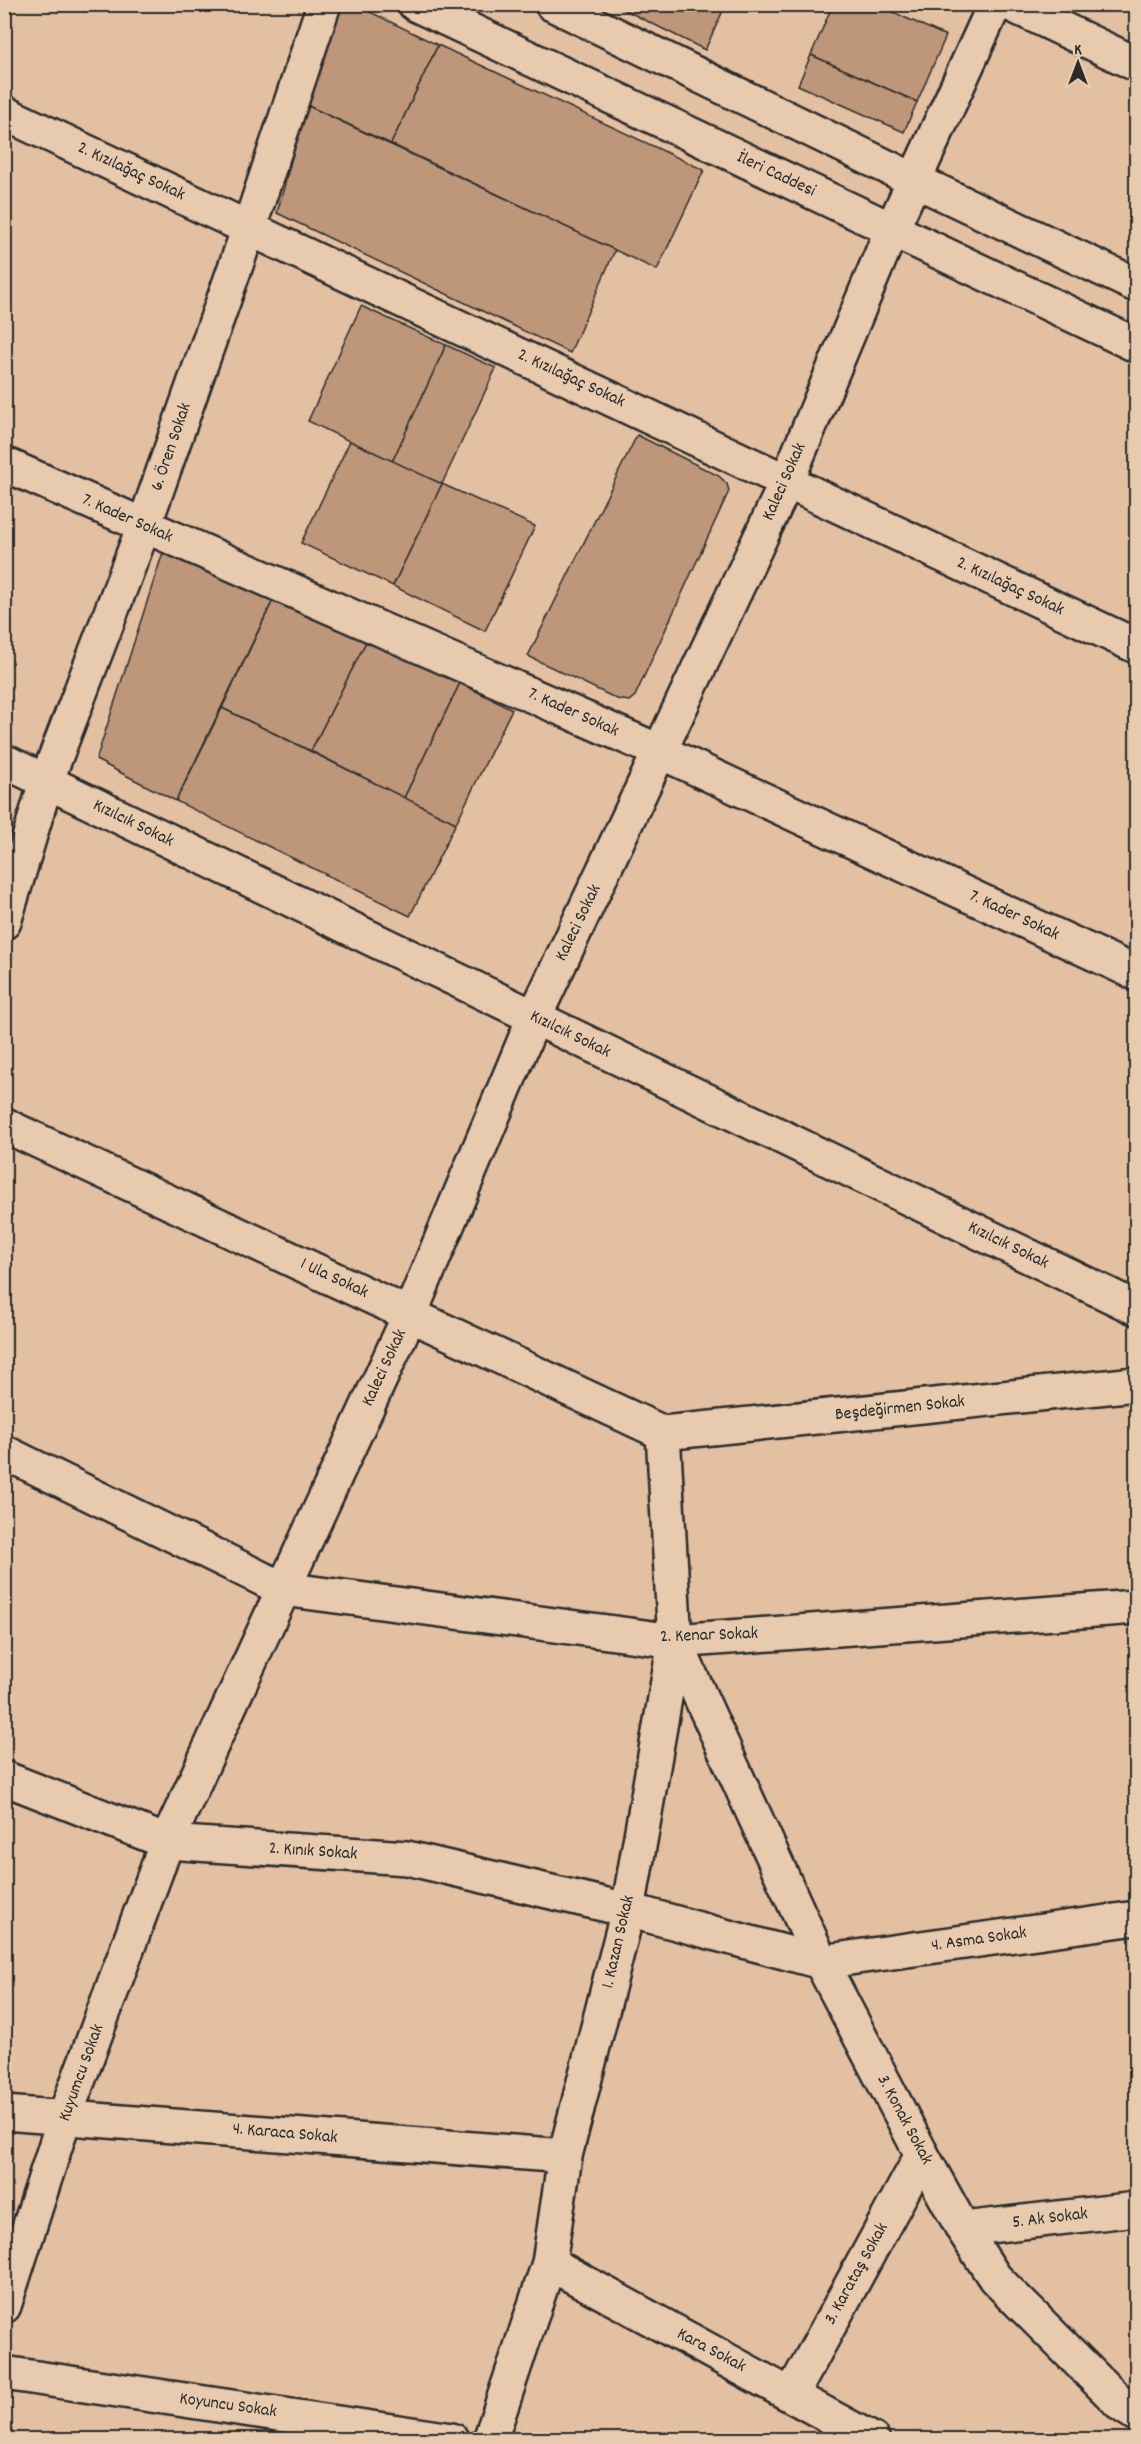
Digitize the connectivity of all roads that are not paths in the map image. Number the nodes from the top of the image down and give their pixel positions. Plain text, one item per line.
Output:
1 (324, 4) edge
2 (415, 4) edge
3 (552, 4) edge
4 (995, 4) edge
5 (1010, 4) edge
6 (1137, 64) edge
7 (4, 113) edge
8 (914, 180) junction
9 (249, 228) junction
10 (892, 229) junction
11 (1137, 285) edge
12 (1137, 345) edge
13 (4, 464) edge
14 (787, 481) junction
15 (144, 526) junction
16 (1137, 646) edge
17 (661, 752) junction
18 (4, 761) edge
19 (46, 782) junction
20 (4, 922) edge
21 (1137, 973) edge
22 (534, 1018) junction
23 (4, 1125) edge
24 (1137, 1308) edge
25 (410, 1314) junction
26 (1137, 1384) edge
27 (663, 1433) junction
28 (4, 1452) edge
29 (283, 1589) junction
30 (1137, 1607) edge
31 (675, 1641) junction
32 (4, 1778) edge
33 (167, 1842) junction
34 (628, 1910) junction
35 (1137, 1918) edge
36 (821, 1962) junction
37 (4, 2113) edge
38 (65, 2116) junction
39 (921, 2155) junction
40 (565, 2156) junction
41 (1137, 2209) edge
42 (963, 2229) junction
43 (549, 2264) junction
44 (4, 2306) edge
45 (4, 2373) edge
46 (792, 2394) junction
47 (1137, 2414) edge
48 (862, 2437) edge
49 (452, 2439) edge
50 (490, 2439) edge

1 - 9 street, 6. Ören Sokak
2 - 10 street, İleri Caddesi
3 - 8 street
4 - 8 street, Kaleci Sokak
5 - 6 street
7 - 9 street, 2. Kızılağaç Sokak
8 - 10 street, Kaleci Sokak
8 - 11 street
9 - 14 street, 2. Kızılağaç Sokak
9 - 15 street, 6. Ören Sokak
10 - 12 street, İleri Caddesi
10 - 14 street, Kaleci Sokak
13 - 15 street, 7. Kader Sokak
14 - 16 street, 2. Kızılağaç Sokak
14 - 17 street, Kaleci Sokak
15 - 17 street, 7. Kader Sokak
15 - 19 street, 6. Ören Sokak
17 - 21 street, 7. Kader Sokak
17 - 22 street, Kaleci Sokak
18 - 19 street, Kızılcık Sokak
19 - 20 street, 6. Ören Sokak
19 - 22 street, Kızılcık Sokak
22 - 24 street, Kızılcık Sokak
22 - 25 street, Kaleci Sokak
23 - 25 street, 1 Ula Sokak
25 - 27 street, 1 Ula Sokak
25 - 29 street, Kaleci Sokak
26 - 27 street, Beşdeğirmen Sokak
27 - 31 street, 1. Kazan Sokak
28 - 29 street, 2. Kenar Sokak
29 - 31 street, 2. Kenar Sokak
29 - 33 street, Kaleci Sokak
30 - 31 street, 2. Kenar Sokak
31 - 34 street, 1. Kazan Sokak
31 - 36 street, 3. Konak Sokak
32 - 33 street, 2. Kınık Sokak
33 - 34 street, 2. Kınık Sokak
33 - 38 street, Kuyumcu Sokak
34 - 36 street
34 - 40 street, 1. Kazan Sokak
35 - 36 street, 4. Asma Sokak
36 - 39 street, 3. Konak Sokak
37 - 38 street, 4. Karaca Sokak
38 - 40 street, 4. Karaca Sokak
38 - 44 street, Kuyumcu Sokak
39 - 42 street, 3. Konak Sokak
39 - 46 street, 3. Karataş Sokak
40 - 43 street, 1. Kazan Sokak
41 - 42 street, 5. Ak Sokak
42 - 47 street, 3. Konak Sokak
43 - 46 street, Kara Sokak
43 - 50 street, 1. Kazan Sokak
45 - 49 street, Koyuncu Sokak
46 - 48 street, Kara Sokak

